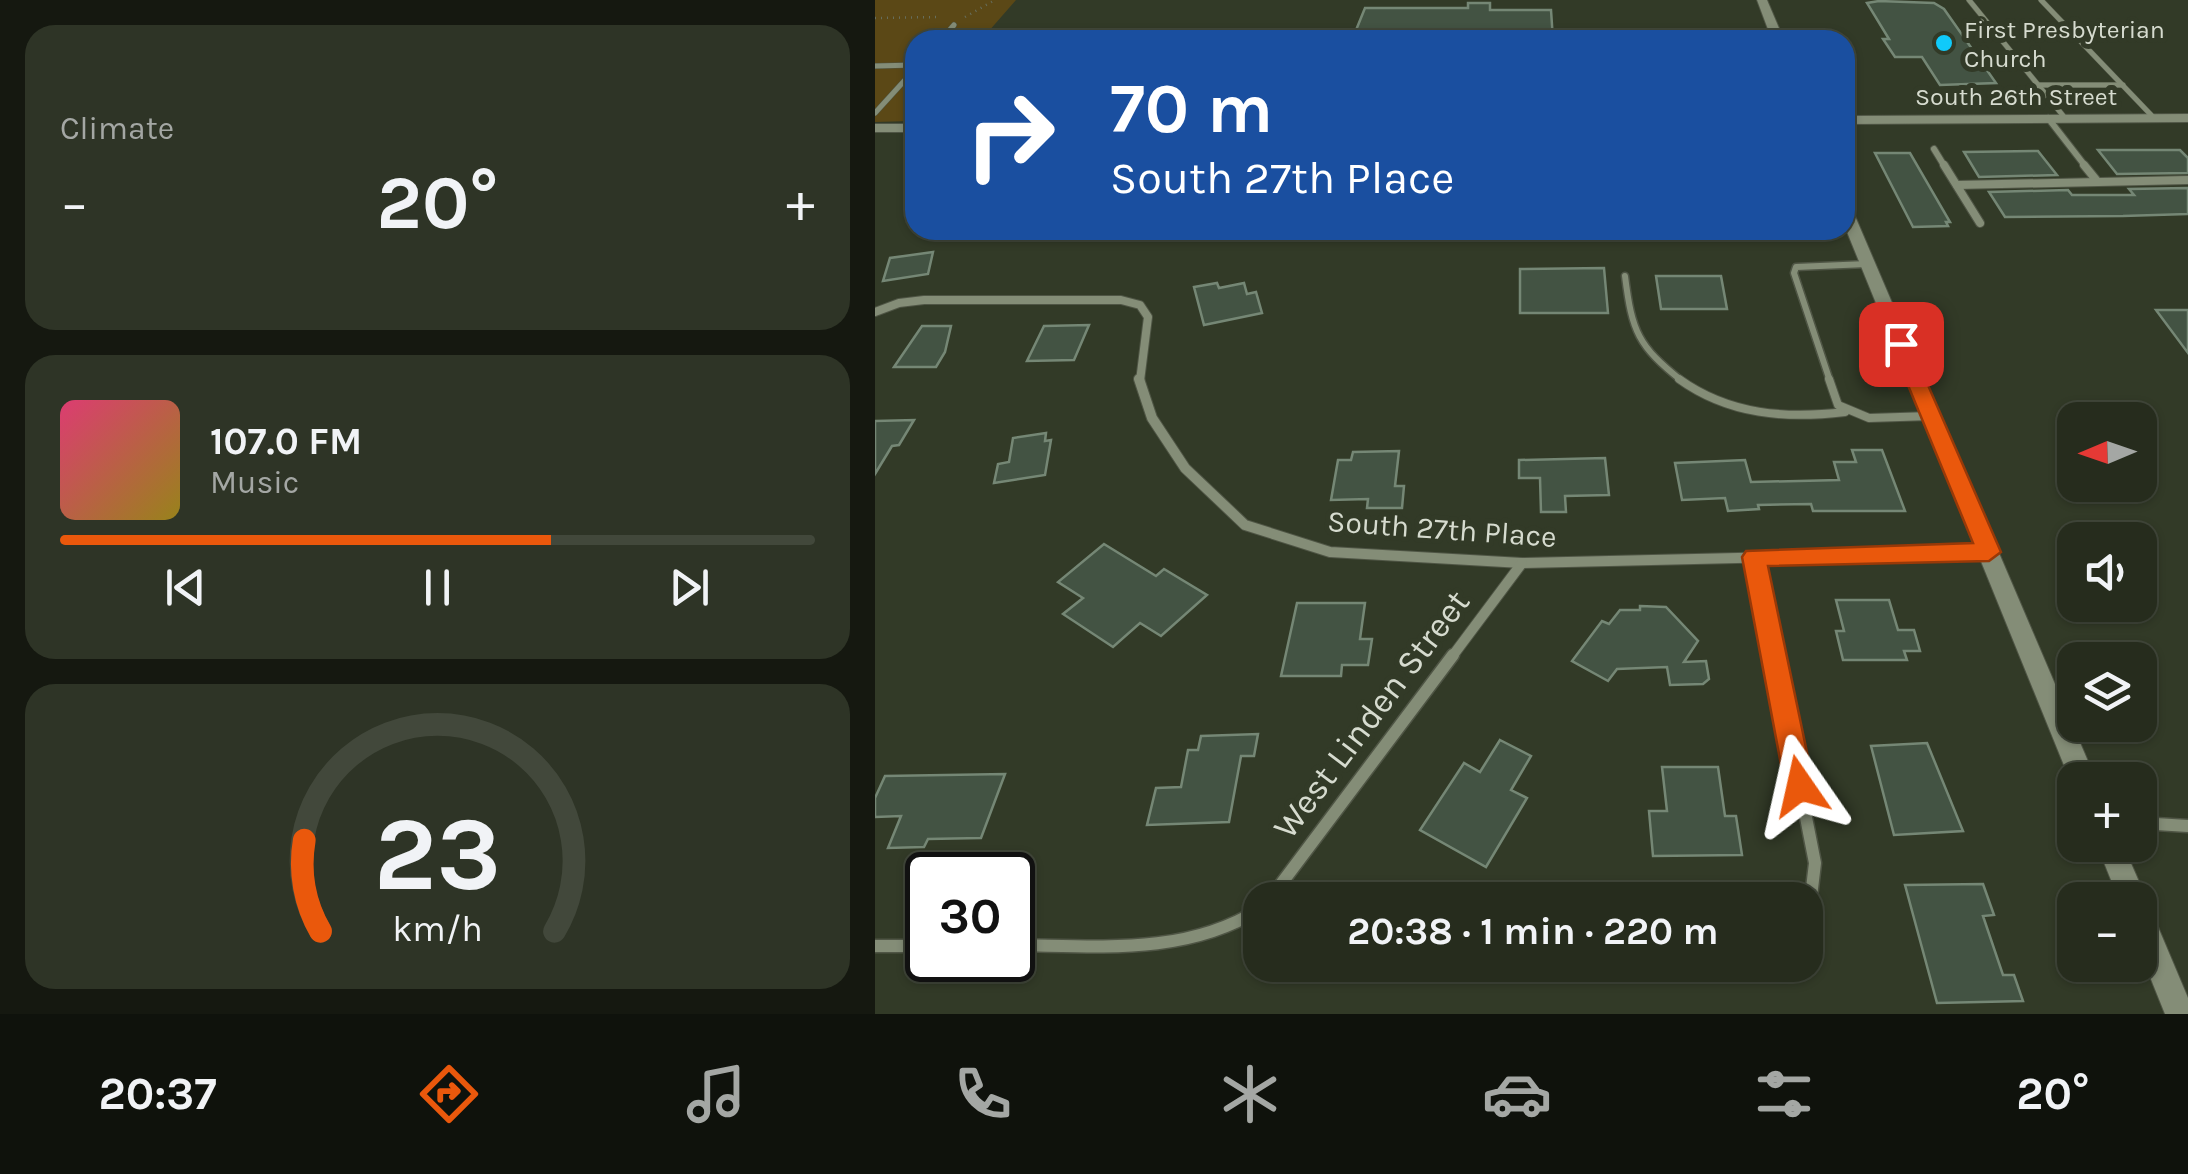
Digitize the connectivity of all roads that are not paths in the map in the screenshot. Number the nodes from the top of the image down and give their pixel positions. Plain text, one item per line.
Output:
1 (1762, 0) edge
2 (1969, 0) edge
3 (2041, 0) edge
4 (955, 25) dead end
5 (950, 30) edge
6 (1774, 30) edge
7 (875, 66) edge
8 (905, 67) edge
9 (905, 78) edge
10 (2039, 85) junction
11 (2123, 85) junction
12 (875, 113) edge
13 (2048, 118) junction
14 (2065, 118) junction
15 (2154, 118) junction
16 (2188, 118) edge
17 (1855, 120) edge
18 (875, 128) edge
19 (905, 128) edge
20 (1934, 149) dead end
21 (2188, 180) edge
22 (2097, 181) junction
23 (1957, 185) junction
24 (1980, 222) dead end
25 (1855, 234) edge
26 (1867, 264) junction
27 (1625, 276) dead end
28 (875, 312) edge
29 (1845, 412) junction
30 (1931, 416) junction
31 (1989, 552) junction
32 (1754, 557) junction
33 (1521, 564) junction
34 (2076, 762) edge
35 (2157, 824) edge
36 (2188, 826) edge
37 (1282, 882) edge
38 (1813, 882) edge
39 (1243, 922) edge
40 (1035, 945) edge
41 (875, 946) edge
42 (905, 946) edge
43 (2157, 959) edge
44 (2180, 1014) edge

1 - 6 main road
2 - 10 lane
3 - 11 lane
4 - 5 lane
7 - 8 lane
9 - 12 lane
10 - 11 lane
10 - 14 lane
11 - 15 lane
13 - 14 main road, South 26th Street
13 - 17 main road, South 26th Street
13 - 22 street
14 - 15 main road, South 26th Street
15 - 16 main road, South 26th Street
18 - 19 main road
20 - 23 street
21 - 22 street
22 - 23 street
23 - 24 street
25 - 26 main road
26 - 29 lane
26 - 30 main road
27 - 29 lane
28 - 33 street, South 27th Place
29 - 30 lane
30 - 31 main road
31 - 32 street, South 27th Place
31 - 34 main road
32 - 33 street, South 27th Place
32 - 38 street
33 - 37 street, West Linden Street
35 - 36 street
39 - 40 street
41 - 42 street
43 - 44 main road

